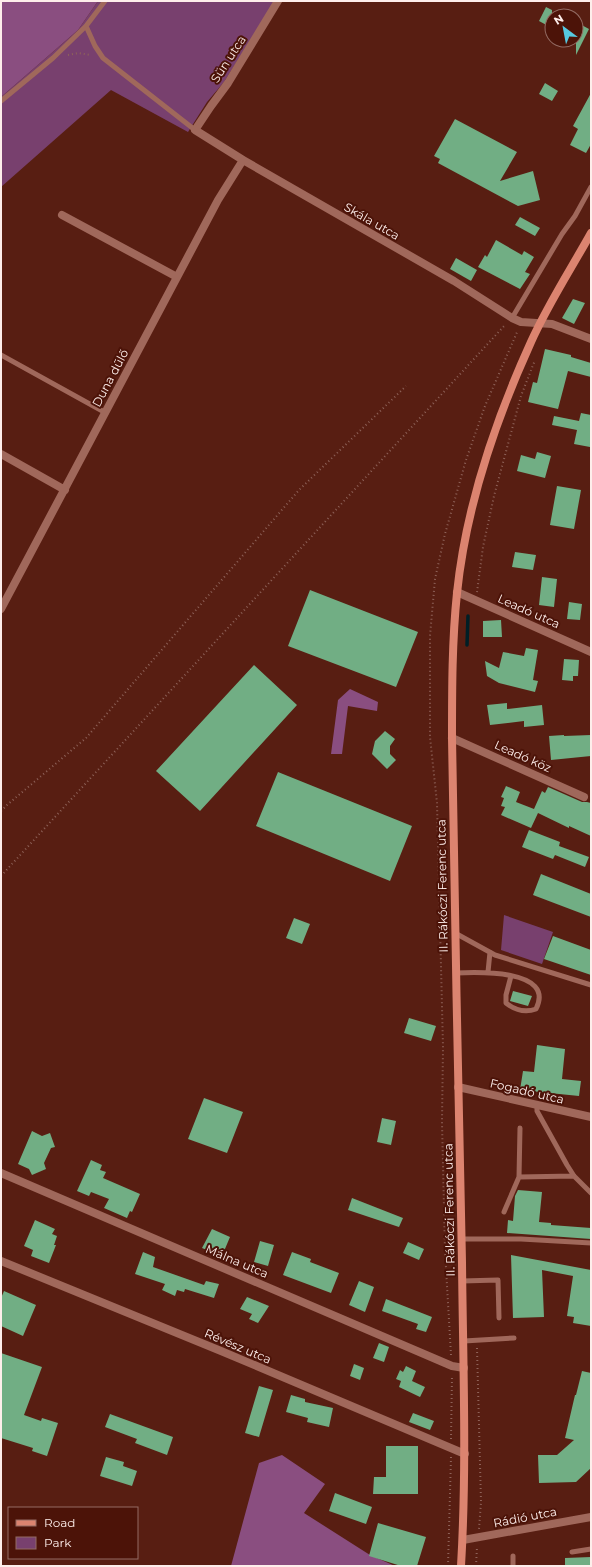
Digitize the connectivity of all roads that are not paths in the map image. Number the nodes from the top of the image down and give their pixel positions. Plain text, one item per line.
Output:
1 (105, 1) edge
2 (278, 1) edge
3 (86, 26) junction
4 (1, 101) edge
5 (195, 130) junction
6 (243, 160) junction
7 (591, 187) edge
8 (62, 215) dead end
9 (591, 233) edge
10 (177, 277) junction
11 (512, 318) junction
12 (540, 324) junction
13 (591, 339) edge
14 (1, 355) edge
15 (106, 413) junction
16 (1, 454) edge
17 (65, 490) junction
18 (457, 592) junction
19 (1, 609) edge
20 (591, 652) edge
21 (452, 738) junction
22 (584, 797) dead end
23 (455, 933) junction
24 (490, 952) junction
25 (488, 972) junction
26 (456, 973) junction
27 (511, 976) junction
28 (591, 985) edge
29 (458, 1087) junction
30 (538, 1106) junction
31 (591, 1117) edge
32 (520, 1128) dead end
33 (1, 1173) edge
34 (519, 1176) junction
35 (574, 1176) junction
36 (591, 1193) edge
37 (504, 1212) dead end
38 (461, 1239) junction
39 (591, 1243) edge
40 (1, 1261) edge
41 (462, 1281) junction
42 (499, 1318) dead end
43 (514, 1338) dead end
44 (464, 1341) junction
45 (464, 1368) junction
46 (465, 1454) junction
47 (591, 1517) edge
48 (463, 1540) junction
49 (591, 1549) edge
50 (572, 1552) dead end
51 (514, 1556) dead end
52 (461, 1566) edge
53 (513, 1566) edge

1 - 3 lane
2 - 5 street, Sün utca
3 - 4 lane
3 - 5 lane
5 - 6 street, Skála utca
6 - 10 street, Duna dűlő
6 - 11 street, Skála utca
7 - 11 lane
8 - 10 street
9 - 12 main road, II. Rákóczi Ferenc utca
10 - 15 street, Duna dűlő
11 - 12 street, Skála utca
12 - 13 street, Skála utca
12 - 18 main road, II. Rákóczi Ferenc utca
14 - 15 lane
15 - 17 street, Duna dűlő
16 - 17 street
17 - 19 street, Duna dűlő
18 - 20 street, Leadó utca
18 - 21 main road, II. Rákóczi Ferenc utca
21 - 22 street, Leadó köz
21 - 23 main road, II. Rákóczi Ferenc utca
23 - 24 lane
23 - 26 main road, II. Rákóczi Ferenc utca
24 - 25 lane
24 - 28 lane
25 - 26 lane
25 - 27 lane
26 - 29 main road, II. Rákóczi Ferenc utca
27 - 27 lane
29 - 30 street, Fogadó utca
29 - 38 main road, II. Rákóczi Ferenc utca
30 - 31 street, Fogadó utca
30 - 35 lane
32 - 34 lane
33 - 45 street, Málna utca
34 - 35 lane
34 - 37 lane
35 - 36 lane
38 - 39 lane
38 - 41 main road, II. Rákóczi Ferenc utca
40 - 46 street, Révész utca
41 - 42 lane
41 - 44 main road, II. Rákóczi Ferenc utca
43 - 44 lane
44 - 45 main road, II. Rákóczi Ferenc utca
45 - 46 main road, II. Rákóczi Ferenc utca
46 - 48 main road, II. Rákóczi Ferenc utca
47 - 48 street, Rádió utca
48 - 52 main road, II. Rákóczi Ferenc utca
49 - 50 lane
51 - 53 lane

